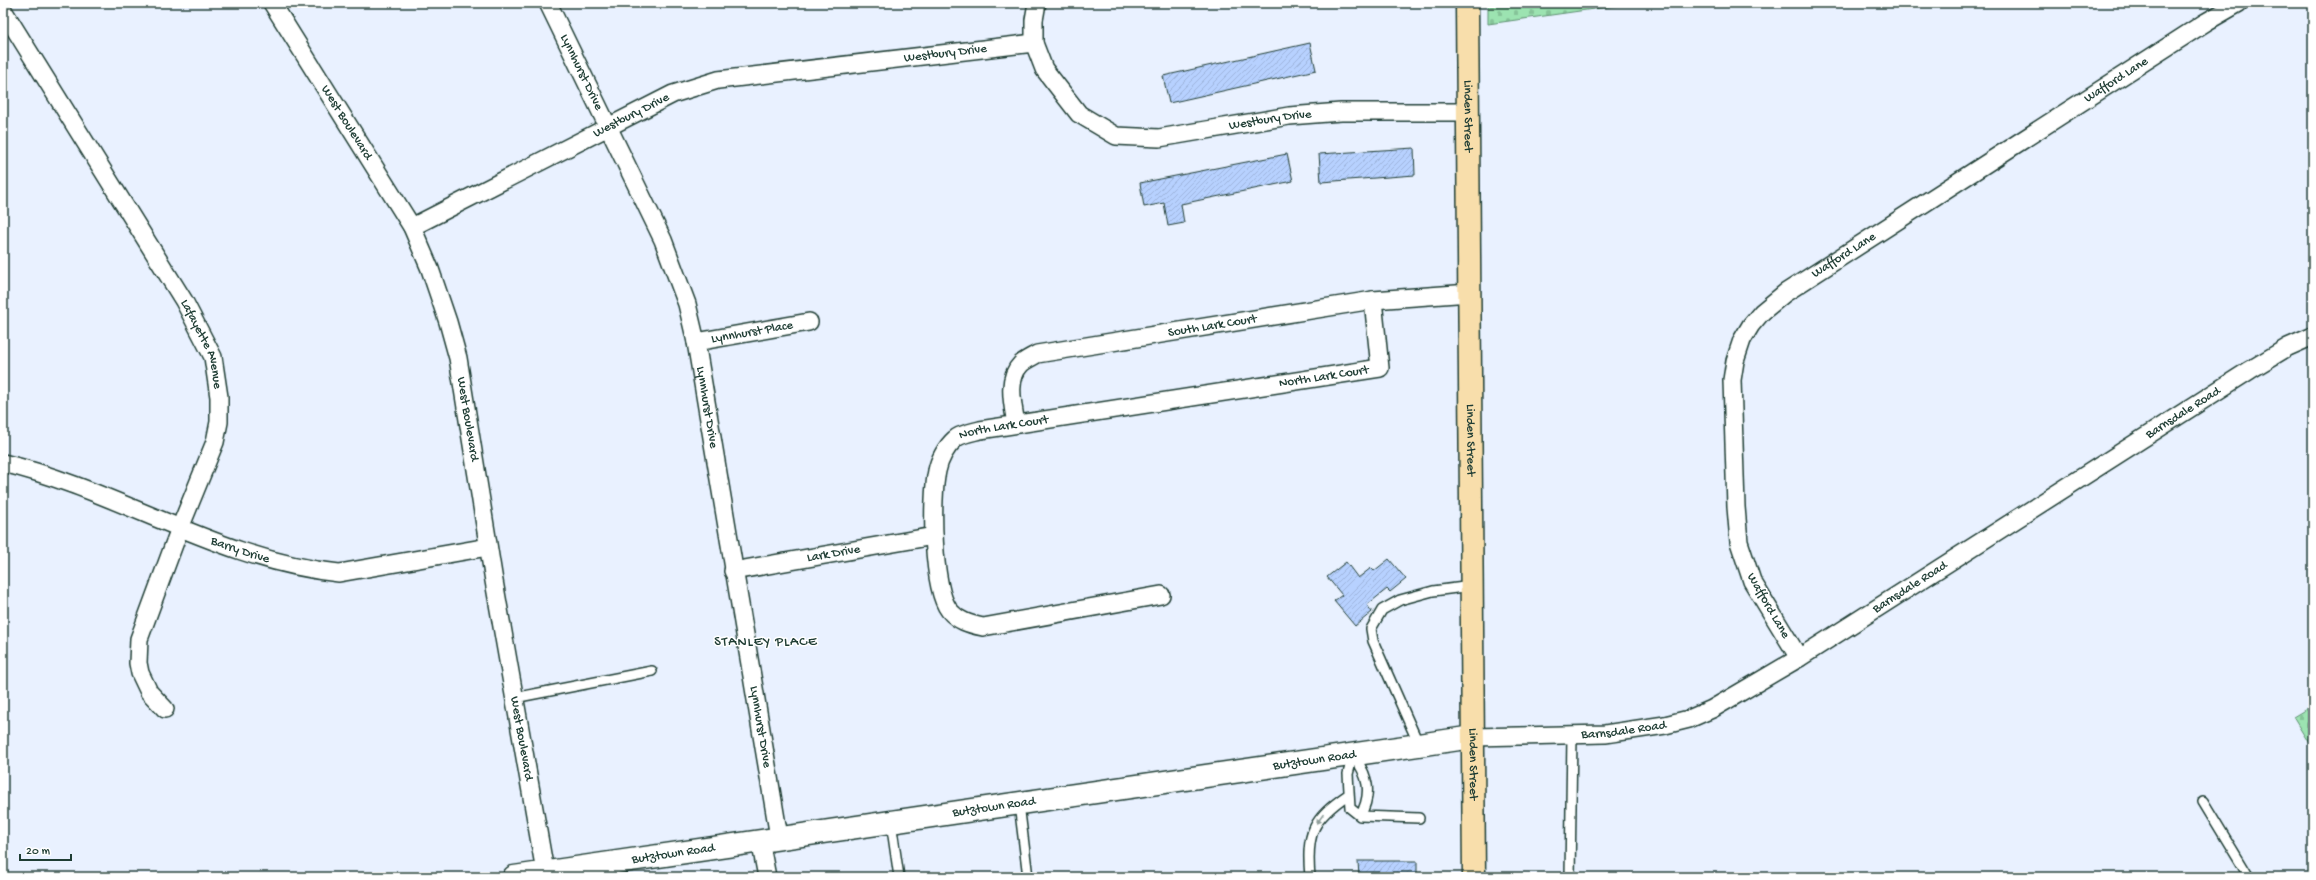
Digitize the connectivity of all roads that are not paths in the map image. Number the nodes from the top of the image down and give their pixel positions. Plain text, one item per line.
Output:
1 (272, 3) edge
2 (548, 3) edge
3 (1037, 3) edge
4 (1467, 3) edge
5 (2239, 3) edge
6 (3, 10) edge
7 (1034, 43) junction
8 (1468, 112) junction
9 (608, 126) junction
10 (412, 227) junction
11 (1470, 293) junction
12 (1373, 300) junction
13 (809, 322) dead end
14 (2313, 336) edge
15 (696, 342) junction
16 (1016, 424) junction
17 (3, 463) edge
18 (180, 528) junction
19 (934, 536) junction
20 (488, 547) junction
21 (733, 571) junction
22 (1472, 586) junction
23 (1161, 595) dead end
24 (1799, 658) junction
25 (652, 671) dead end
26 (514, 698) junction
27 (165, 709) dead end
28 (1572, 736) junction
29 (1473, 737) junction
30 (1419, 745) junction
31 (1353, 755) junction
32 (1349, 794) junction
33 (2203, 801) dead end
34 (1019, 804) junction
35 (1360, 816) junction
36 (1419, 818) dead end
37 (891, 822) junction
38 (769, 839) junction
39 (545, 875) edge
40 (514, 877) edge
41 (767, 877) edge
42 (899, 877) edge
43 (1028, 877) edge
44 (1310, 877) edge
45 (1474, 877) edge
46 (1570, 877) edge
47 (2249, 877) edge

1 - 10 street, West Boulevard
2 - 9 street, Lynnhurst Drive
3 - 7 street
4 - 8 main road, Linden Street
5 - 24 street, Wafford Lane
6 - 18 street, Lafayette Avenue
7 - 8 street, Westbury Drive
7 - 9 street, Westbury Drive
8 - 11 main road, Linden Street
9 - 10 street, Westbury Drive
9 - 15 street, Lynnhurst Drive
10 - 20 street, West Boulevard
11 - 12 street, South Lark Court
11 - 22 main road, Linden Street
12 - 16 street, South Lark Court
12 - 16 street, North Lark Court
13 - 15 street, Lynnhurst Place
14 - 24 street, Barnsdale Road
15 - 21 street, Lynnhurst Drive
16 - 19 street, North Lark Court
17 - 18 street, Barry Drive
18 - 20 street, Barry Drive
18 - 27 street, Lafayette Avenue
19 - 21 street, Lark Drive
19 - 23 street, North Lark Court
20 - 26 street, West Boulevard
21 - 38 street, Lynnhurst Drive
22 - 29 main road, Linden Street
22 - 30 lane
24 - 28 street, Barnsdale Road
25 - 26 lane
26 - 39 street, West Boulevard
28 - 29 street, Barnsdale Road
28 - 46 lane
29 - 30 street, Butztown Road
29 - 45 main road, Linden Street
30 - 31 street, Butztown Road
31 - 32 lane
31 - 34 street, Butztown Road
31 - 35 lane
32 - 35 lane
32 -> 44 lane
33 - 47 lane
34 - 37 street, Butztown Road
34 - 43 lane
35 - 36 lane
37 - 38 street, Butztown Road
37 - 42 lane
38 - 39 street, Butztown Road
38 - 41 street, Lynnhurst Drive
39 - 40 street, Butztown Road

